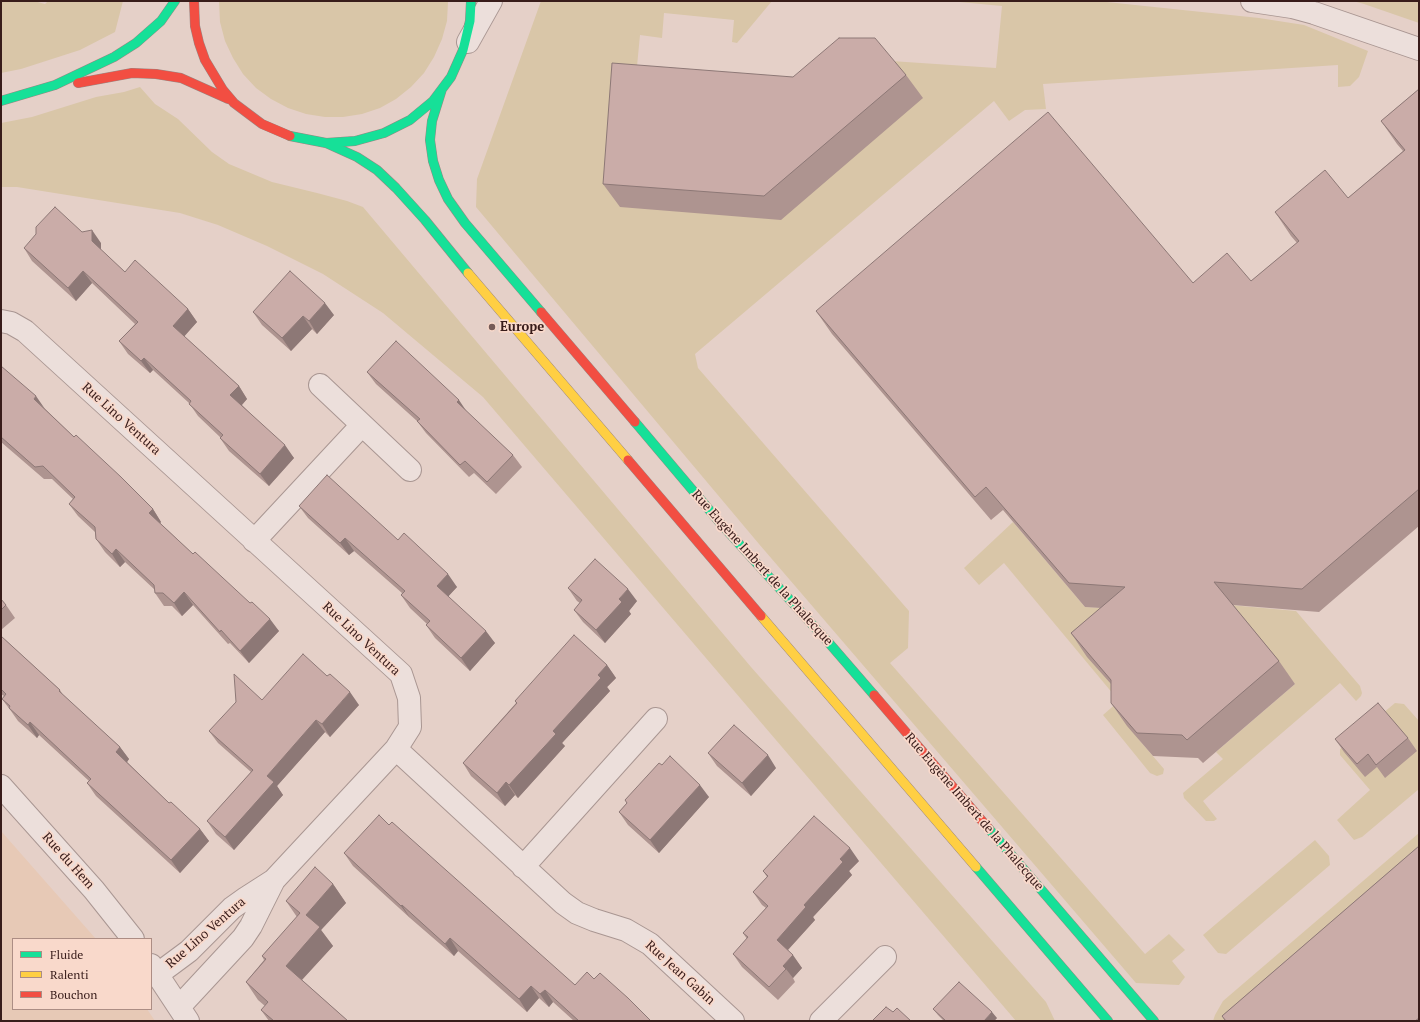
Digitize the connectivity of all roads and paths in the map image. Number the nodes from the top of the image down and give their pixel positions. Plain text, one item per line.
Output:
1 (175, 1) edge
2 (194, 1) edge
3 (471, 1) edge
4 (491, 1) edge
5 (1252, 1) edge
6 (1419, 49) edge
7 (463, 50) junction
8 (55, 86) junction
9 (442, 89) junction
10 (1, 101) edge
11 (234, 103) junction
12 (326, 143) junction
13 (1, 321) edge
14 (320, 385) dead end
15 (362, 425) junction
16 (410, 470) dead end
17 (254, 541) junction
18 (656, 718) dead end
19 (396, 749) junction
20 (1, 786) edge
21 (524, 867) junction
22 (274, 880) junction
23 (132, 938) edge
24 (885, 957) dead end
25 (154, 970) edge
26 (184, 1014) edge
27 (733, 1021) edge
28 (821, 1021) edge
29 (1108, 1021) edge
30 (1154, 1021) edge

1 - 8 street
2 - 11 street
3 - 7 street
4 - 7 street
5 - 6 street
7 - 9 street
8 - 10 street
8 - 11 street
9 - 12 street
9 - 30 street, Rue Eugène Imbert de la Phalecque
11 - 12 street
12 - 29 street
13 - 17 street, Rue Lino Ventura
14 - 15 street
15 - 16 street
15 - 17 street
17 - 19 street, Rue Lino Ventura
18 - 21 street
19 - 21 street, Rue Jean Gabin
19 - 22 street, Rue Lino Ventura
20 - 23 street, Rue du Hem
21 - 27 street, Rue Jean Gabin
22 - 25 street, Rue Lino Ventura
22 - 26 street, Rue Lino Ventura
24 - 28 street
25 - 26 street

